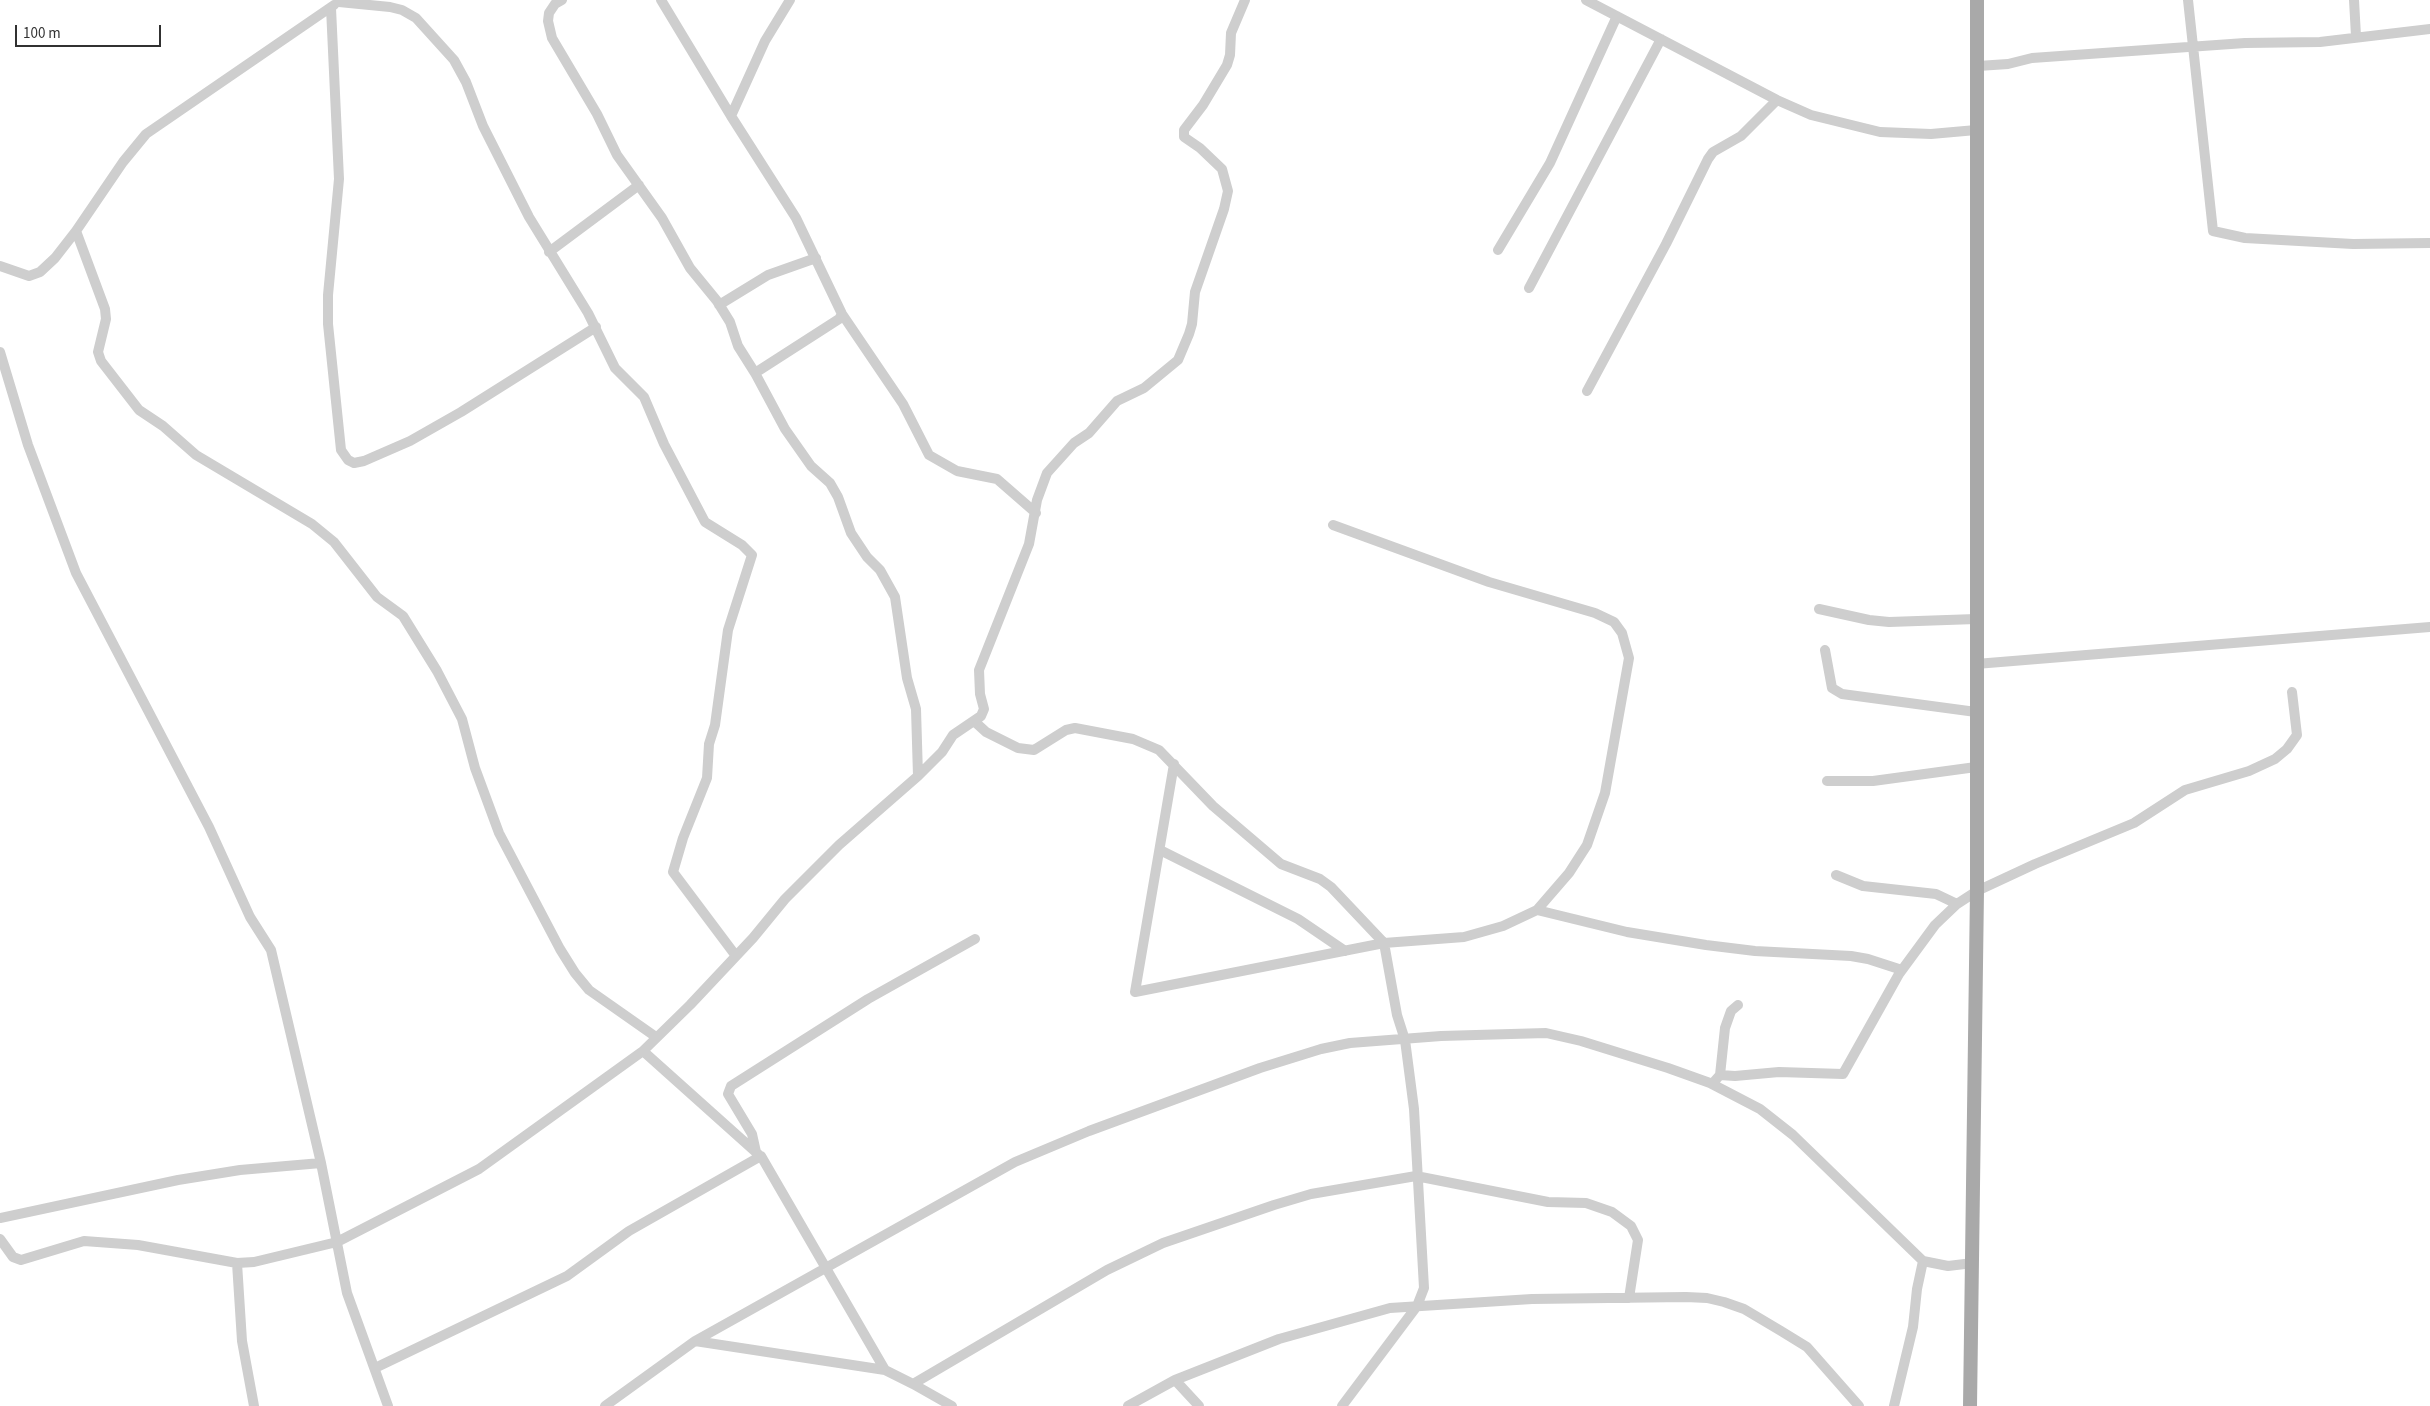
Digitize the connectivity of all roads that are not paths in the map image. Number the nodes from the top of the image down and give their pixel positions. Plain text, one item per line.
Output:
1 (661, 0) edge
2 (790, 0) edge
3 (1245, 0) edge
4 (1586, 0) edge
5 (1977, 0) edge
6 (2188, 0) edge
7 (2354, 0) edge
8 (557, 1) edge
9 (337, 3) edge
10 (1617, 16) junction
11 (2430, 29) edge
12 (2356, 36) junction
13 (1661, 39) junction
14 (2193, 48) junction
15 (1978, 66) junction
16 (1777, 100) junction
17 (731, 116) junction
18 (1976, 130) junction
19 (639, 185) junction
20 (76, 231) junction
21 (2430, 243) edge
22 (1498, 250) dead end
23 (549, 252) junction
24 (816, 258) junction
25 (0, 266) edge
26 (1529, 288) dead end
27 (719, 305) junction
28 (842, 314) junction
29 (596, 327) junction
30 (0, 352) edge
31 (756, 373) junction
32 (1587, 391) dead end
33 (1036, 513) junction
34 (1333, 525) dead end
35 (1819, 609) dead end
36 (1976, 620) junction
37 (2430, 627) edge
38 (1825, 650) dead end
39 (1976, 664) junction
40 (2292, 692) dead end
41 (1976, 712) junction
42 (974, 721) junction
43 (1174, 764) junction
44 (1976, 767) junction
45 (918, 776) junction
46 (1827, 781) dead end
47 (1160, 850) junction
48 (1836, 875) dead end
49 (1977, 891) junction
50 (1957, 904) junction
51 (1537, 910) junction
52 (975, 939) dead end
53 (1384, 943) junction
54 (1345, 951) junction
55 (736, 956) junction
56 (1902, 970) junction
57 (1738, 1005) dead end
58 (656, 1037) junction
59 (1405, 1040) junction
60 (643, 1050) junction
61 (1720, 1075) junction
62 (1712, 1084) junction
63 (758, 1154) junction
64 (321, 1163) junction
65 (1416, 1176) junction
66 (0, 1218) edge
67 (0, 1239) edge
68 (337, 1242) junction
69 (1923, 1261) junction
70 (237, 1263) junction
71 (1973, 1263) junction
72 (824, 1267) junction
73 (1629, 1298) junction
74 (1417, 1306) junction
75 (695, 1342) junction
76 (375, 1368) junction
77 (885, 1370) junction
78 (1175, 1380) junction
79 (913, 1384) junction
80 (254, 1406) edge
81 (388, 1406) edge
82 (605, 1406) edge
83 (952, 1406) edge
84 (1128, 1406) edge
85 (1199, 1406) edge
86 (1342, 1406) edge
87 (1859, 1406) edge
88 (1894, 1406) edge
89 (1970, 1406) edge

1 - 17 street
2 - 17 street
3 - 33 street
4 - 10 street
5 - 15 main road
6 - 14 street
7 - 12 street
8 - 19 street
9 - 20 street
9 - 23 street
9 - 29 street
10 - 13 street
10 - 22 street
11 - 12 street
12 - 14 street
13 - 16 street
13 - 26 street
14 - 15 street
14 - 21 street
15 - 18 main road
16 - 18 street
16 - 32 street
17 - 24 street
18 - 36 main road
19 - 23 street
19 - 27 street
20 - 25 street
20 - 58 street
23 - 29 street
24 - 27 street
24 - 28 street
27 - 31 street
28 - 31 street
28 - 33 street
29 - 55 street
30 - 64 street
31 - 45 street
33 - 42 street
34 - 51 street
35 - 36 street
36 - 39 main road
37 - 39 street
38 - 41 street
39 - 41 main road
40 - 49 street
41 - 44 main road
42 - 43 street
42 - 45 street
43 - 47 street
43 - 53 street
44 - 46 street
44 - 49 main road
45 - 55 street
47 - 54 street
47 - 54 street
48 - 50 street
49 - 50 street
49 - 71 main road
50 - 56 street
51 - 53 street
51 - 56 street
52 - 63 street
53 - 54 street
53 - 59 street
55 - 58 street
56 - 61 street
57 - 61 street
58 - 60 street
59 - 62 street
59 - 65 street
59 - 72 street
60 - 63 street
60 - 68 street
61 - 62 street
62 - 69 street
63 - 72 street
63 - 76 street
64 - 66 street
64 - 68 street
65 - 73 street
65 - 74 street
65 - 79 street
67 - 70 street
68 - 70 street
68 - 76 street
69 - 71 street
69 - 88 street
70 - 80 street
71 - 89 main road
72 - 75 street
72 - 77 street
73 - 74 street
73 - 87 street
74 - 78 street
74 - 86 street
75 - 77 street
75 - 82 street
76 - 81 street
77 - 79 street
78 - 84 street
78 - 85 street
79 - 83 street

